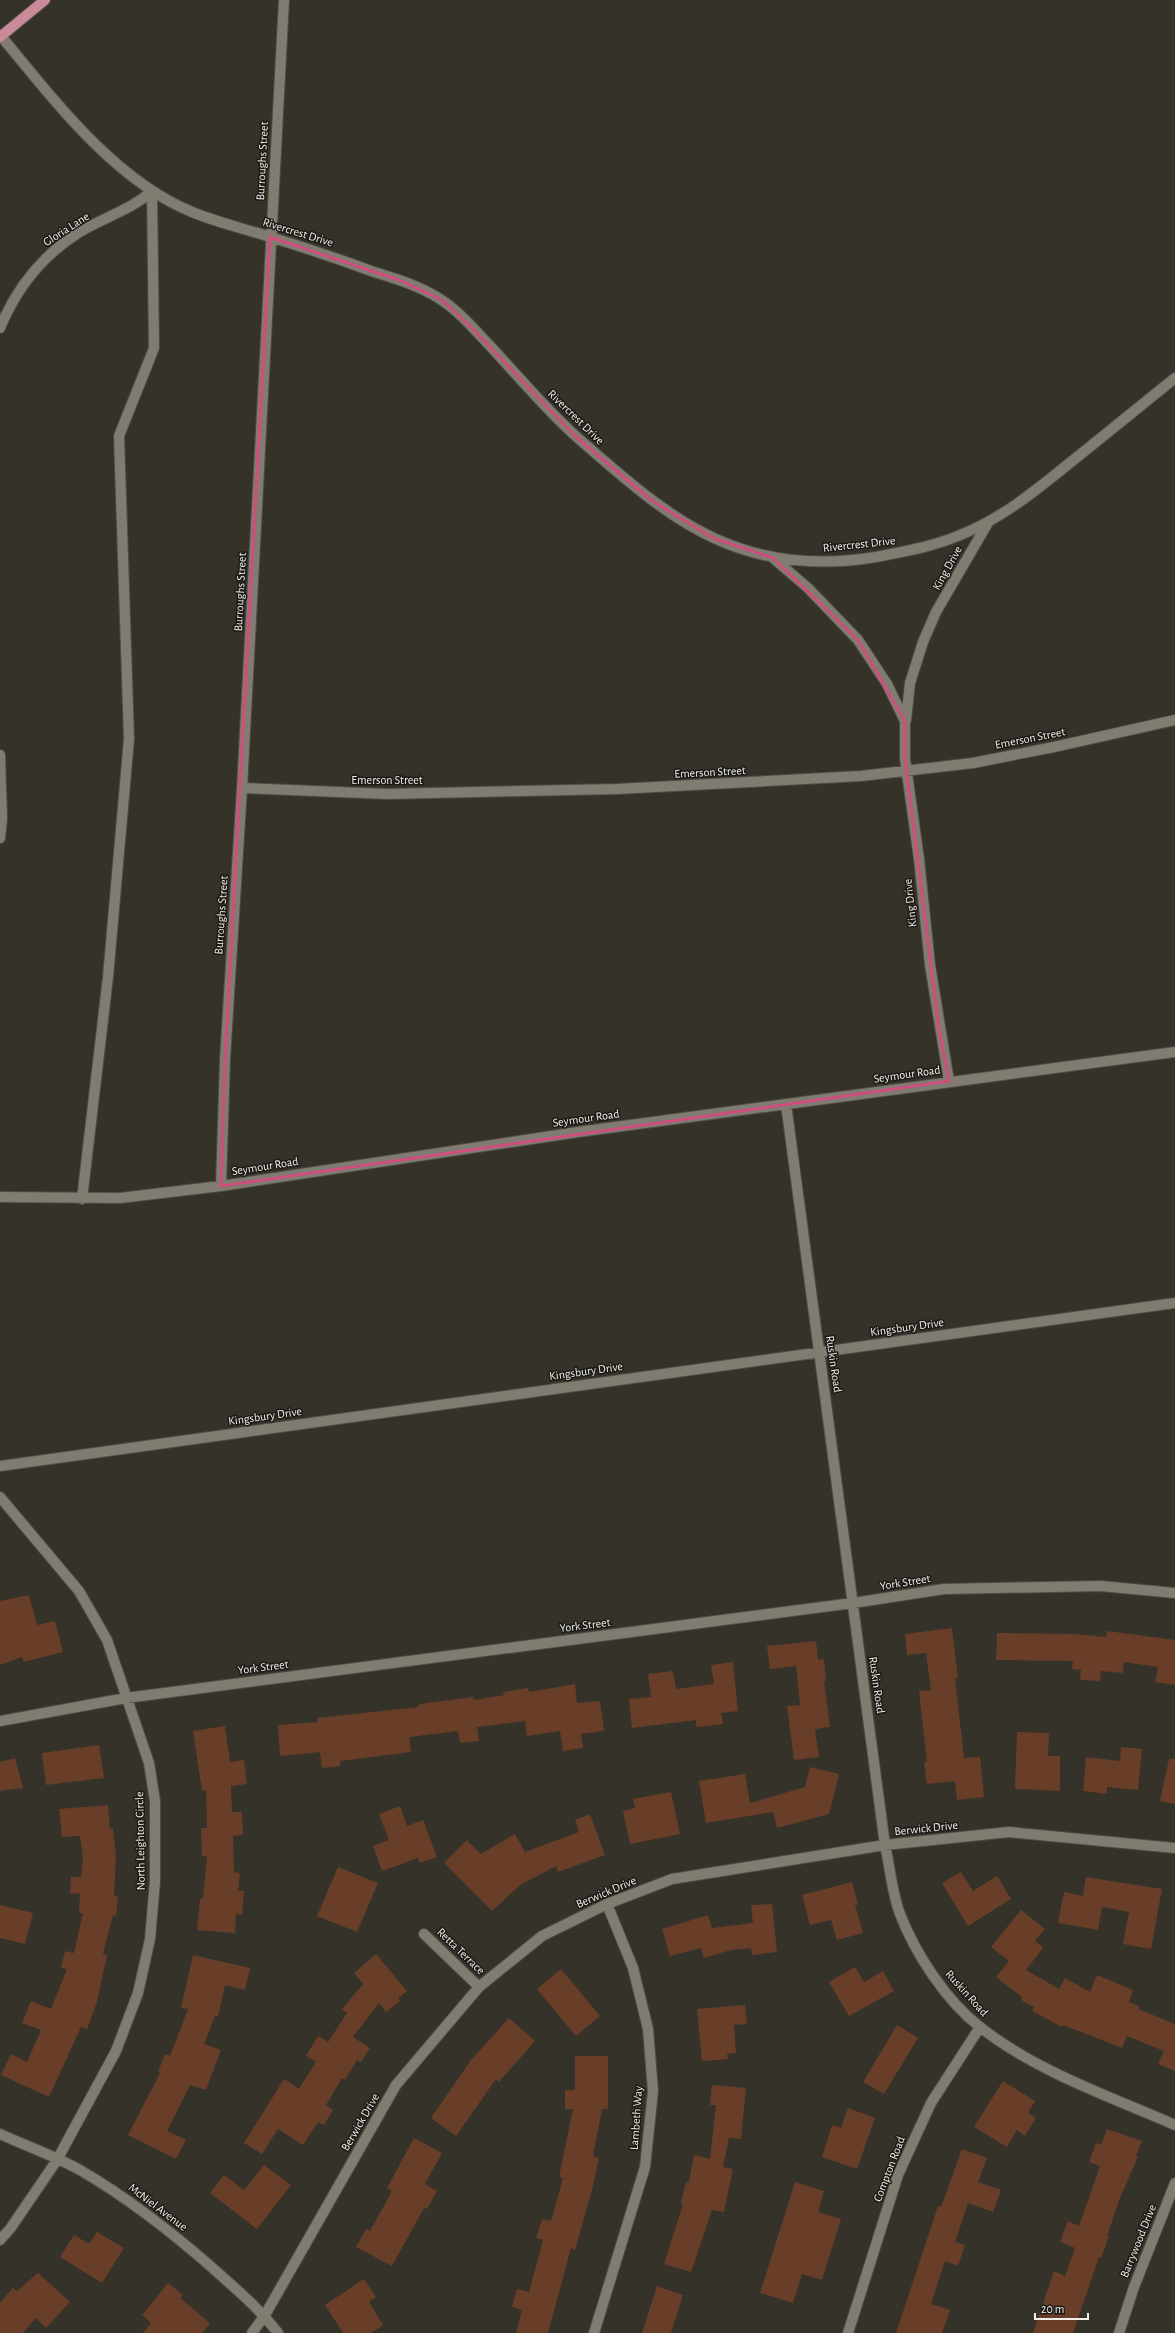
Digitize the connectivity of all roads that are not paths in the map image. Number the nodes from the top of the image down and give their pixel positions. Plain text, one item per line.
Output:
1 (45, 0) edge
2 (284, 0) edge
3 (1, 37) edge
4 (152, 191) junction
5 (270, 237) junction
6 (0, 328) edge
7 (1175, 378) edge
8 (989, 521) junction
9 (773, 558) junction
10 (1175, 720) edge
11 (905, 721) junction
12 (0, 754) edge
13 (906, 771) junction
14 (242, 788) junction
15 (0, 838) edge
16 (1175, 1052) edge
17 (949, 1081) junction
18 (786, 1104) junction
19 (221, 1186) junction
20 (0, 1197) edge
21 (82, 1199) junction
22 (1175, 1303) edge
23 (820, 1352) junction
24 (0, 1466) edge
25 (0, 1497) edge
26 (1175, 1593) edge
27 (853, 1603) junction
28 (126, 1698) junction
29 (0, 1721) edge
30 (885, 1845) junction
31 (1175, 1848) edge
32 (607, 1904) junction
33 (424, 1934) dead end
34 (480, 1987) junction
35 (980, 2027) junction
36 (1175, 2125) edge
37 (0, 2134) edge
38 (57, 2160) junction
39 (1175, 2183) edge
40 (0, 2240) edge
41 (265, 2315) junction
42 (252, 2333) edge
43 (278, 2333) edge
44 (594, 2333) edge
45 (848, 2333) edge
46 (1119, 2333) edge

1 - 3 main road
2 - 5 street, Burroughs Street
3 - 4 street, Rivercrest Drive
4 - 5 street, Rivercrest Drive
4 - 6 street, Gloria Lane
4 - 21 street
5 - 9 street, Rivercrest Drive
5 - 14 street, Burroughs Street
7 - 8 street, Rivercrest Drive
8 - 9 street, Rivercrest Drive
8 - 11 street, King Drive
9 - 11 street, King Drive
10 - 13 street, Emerson Street
11 - 13 street, King Drive
12 - 15 street
13 - 14 street, Emerson Street
13 - 17 street, King Drive
14 - 19 street, Burroughs Street
16 - 17 street, Seymour Road
17 - 18 street, Seymour Road
18 - 19 street, Seymour Road
18 - 23 street, Ruskin Road
19 - 21 street, Seymour Road
20 - 21 street, Seymour Road
22 - 23 street, Kingsbury Drive
23 - 24 street, Kingsbury Drive
23 - 27 street, Ruskin Road
25 - 28 street, North Leighton Circle
26 - 27 street, York Street
27 - 28 street, York Street
27 - 30 street, Ruskin Road
28 - 29 street, York Street
28 - 38 street, North Leighton Circle
30 - 31 street, Berwick Drive
30 - 32 street, Berwick Drive
30 - 35 street, Ruskin Road
32 - 34 street, Berwick Drive
32 - 44 street, Lambeth Way
33 - 34 street, Retta Terrace
34 - 41 street, Berwick Drive
35 - 36 street, Ruskin Road
35 - 45 street, Compton Road
37 - 38 street, McNiel Avenue
38 - 40 street, North Leighton Circle
38 - 41 street, McNiel Avenue
39 - 46 street, Barrywood Drive
41 - 42 street, Berwick Drive
41 - 43 street, McNiel Avenue

